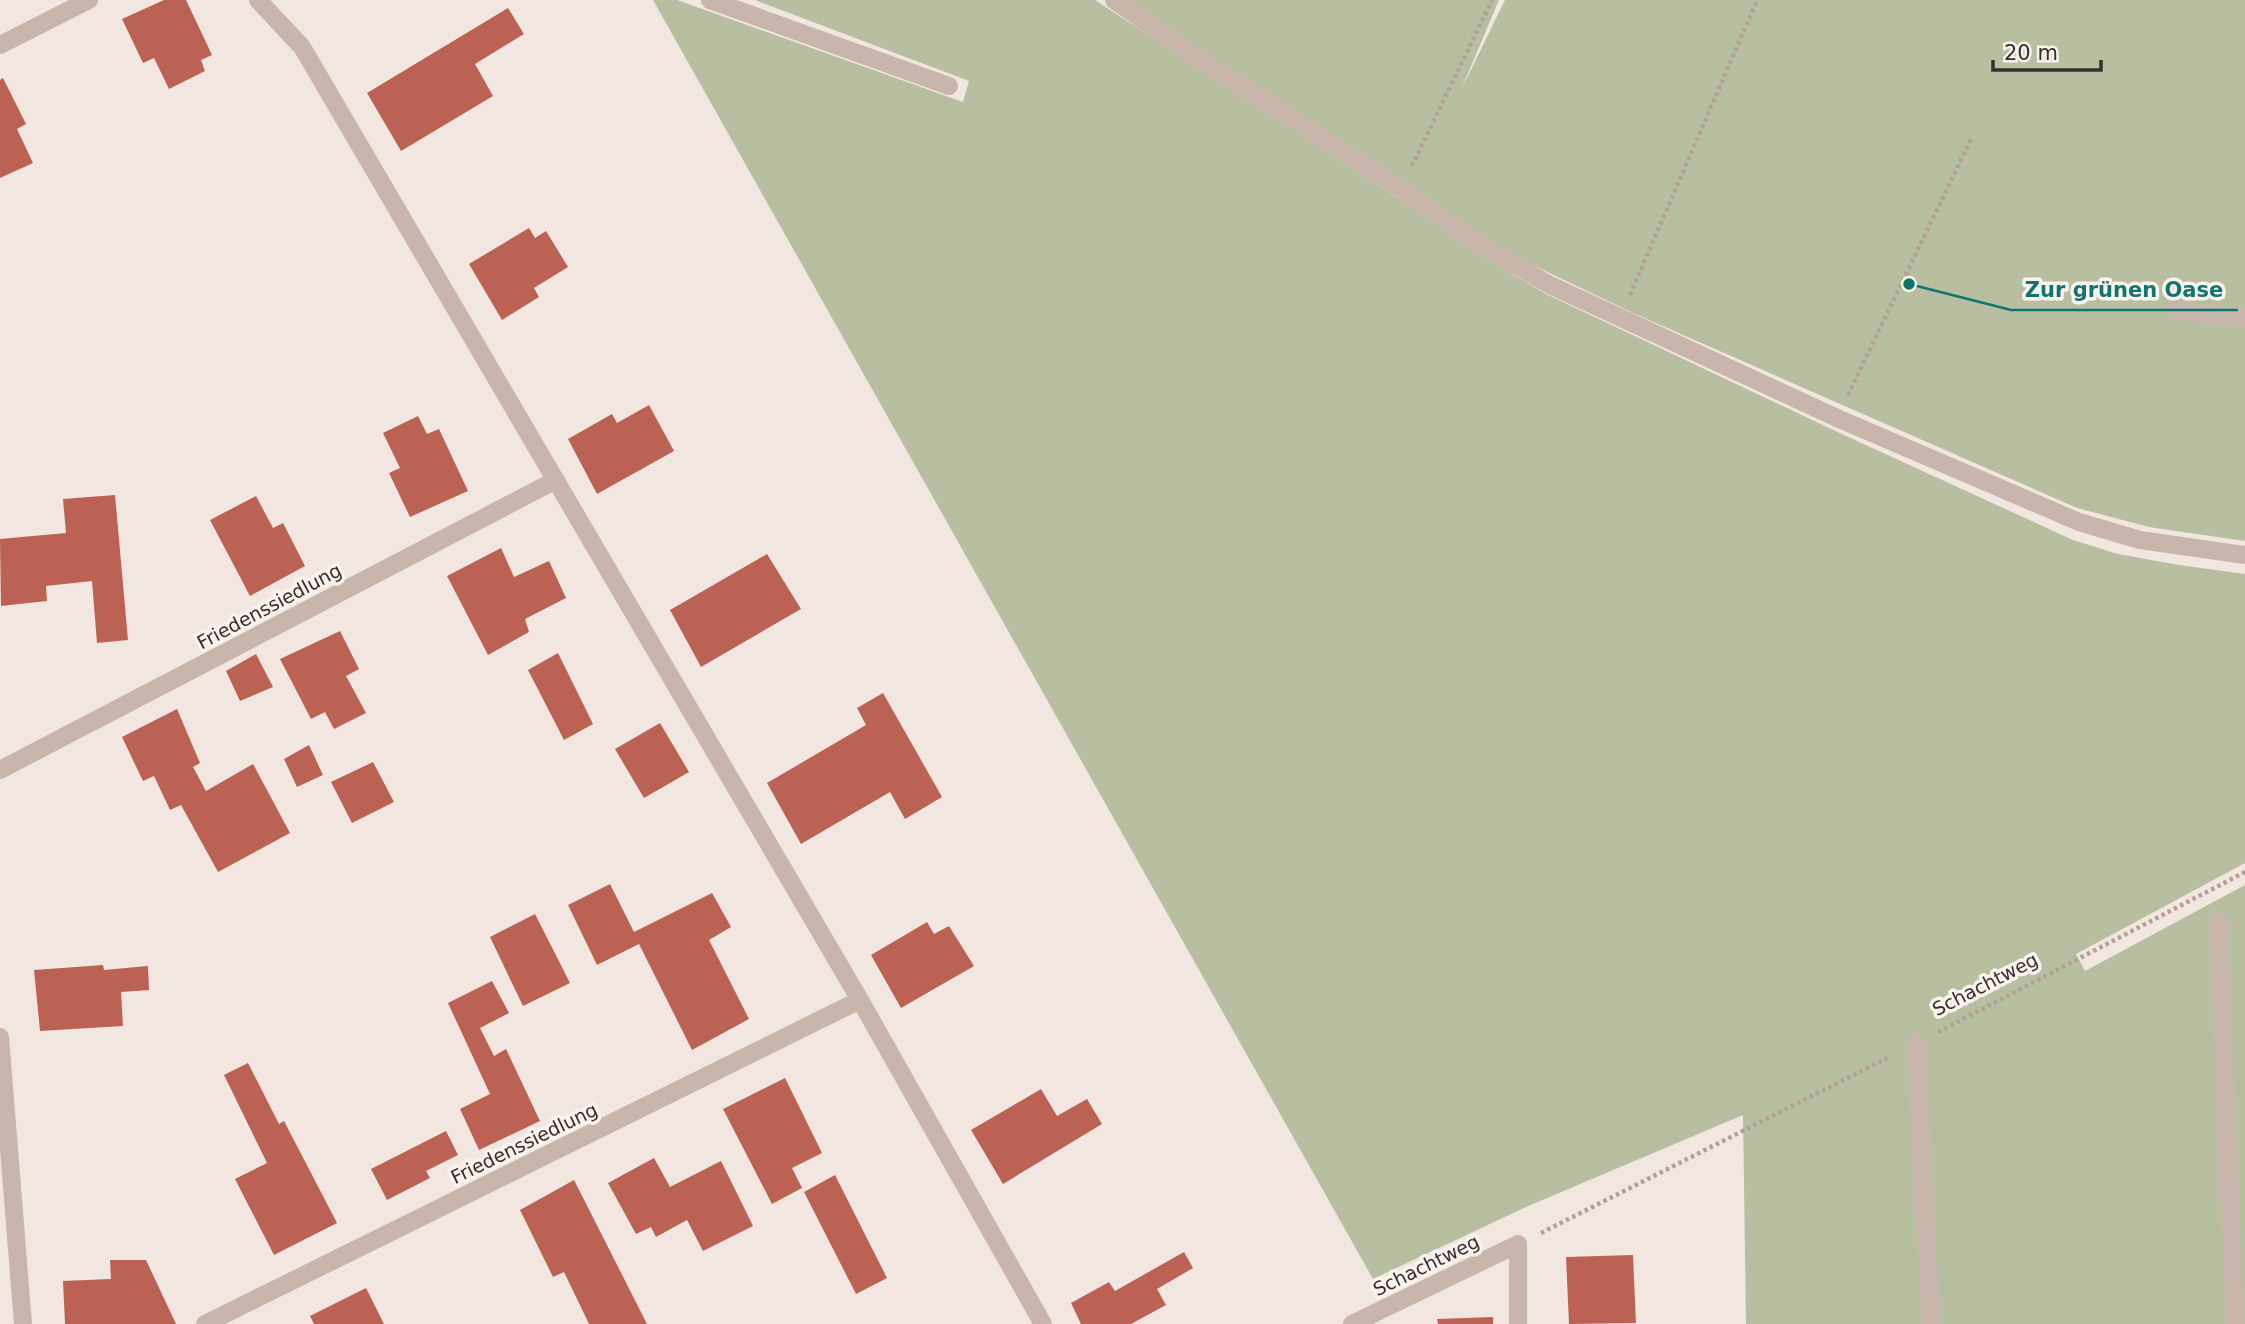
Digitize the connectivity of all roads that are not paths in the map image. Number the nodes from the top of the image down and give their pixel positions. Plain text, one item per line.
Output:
1 (89, 0) edge
2 (258, 0) edge
3 (710, 0) edge
4 (1114, 0) edge
5 (0, 45) edge
6 (949, 86) dead end
7 (2174, 310) dead end
8 (2245, 318) edge
9 (556, 480) junction
10 (2245, 555) edge
11 (0, 770) edge
12 (2218, 921) dead end
13 (860, 1000) junction
14 (0, 1037) edge
15 (1916, 1043) road end
16 (23, 1324) edge
17 (205, 1324) edge
18 (1042, 1324) edge
19 (1352, 1324) edge
20 (1518, 1324) edge
21 (1931, 1324) edge
22 (2235, 1324) edge

1 - 5 street
2 - 9 street
3 - 6 street
4 - 10 street
7 - 8 street
9 - 11 street, Friedenssiedlung
9 - 13 street
12 - 22 street
13 - 17 street, Friedenssiedlung
13 - 18 street
14 - 16 street
15 - 21 street
19 - 20 street, Schachtweg

